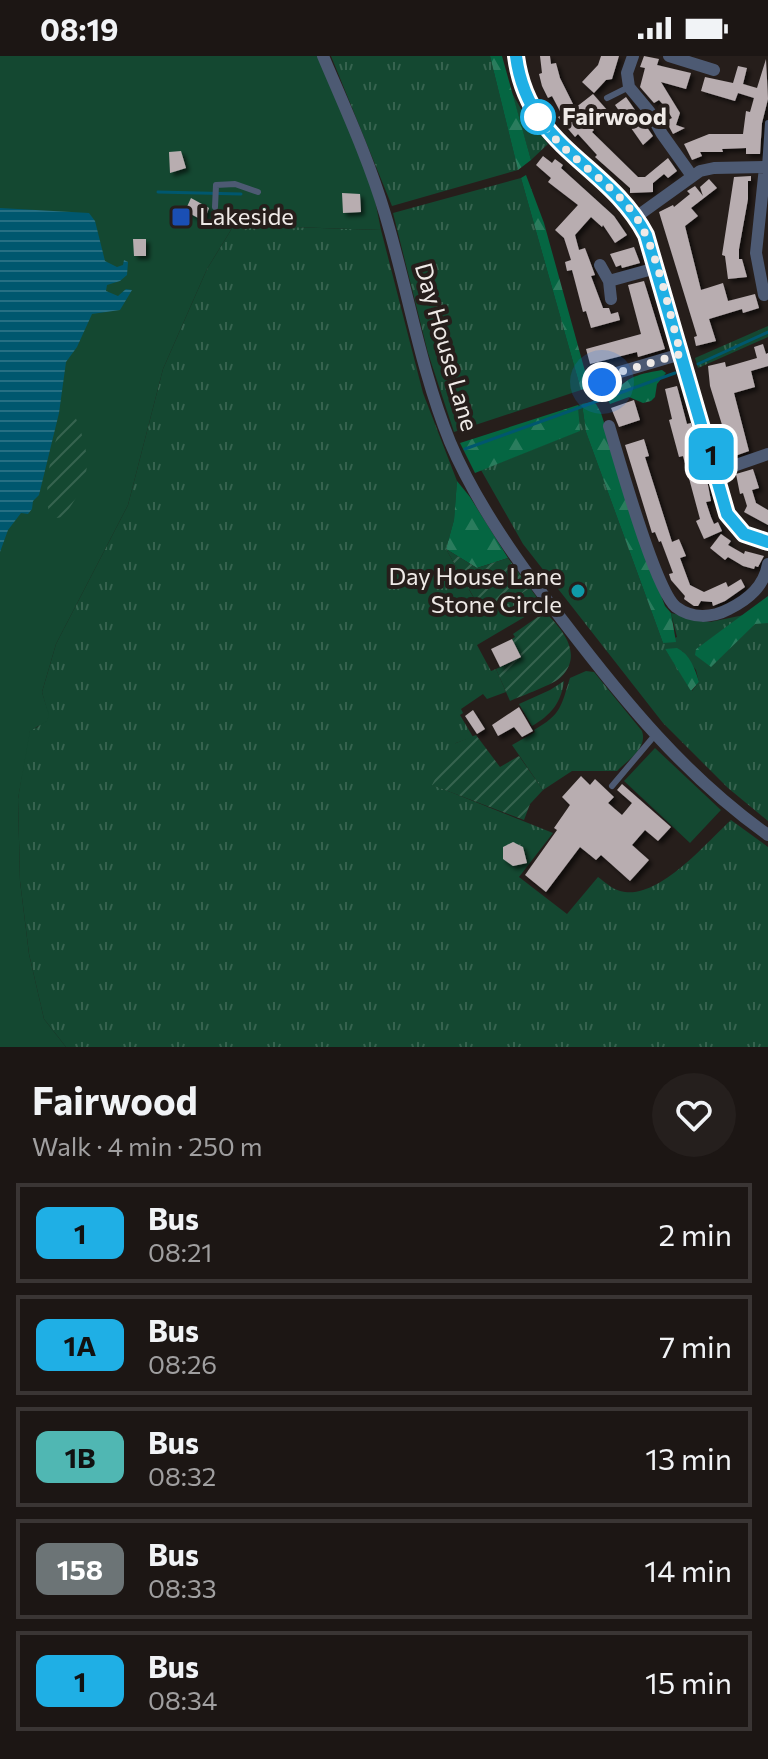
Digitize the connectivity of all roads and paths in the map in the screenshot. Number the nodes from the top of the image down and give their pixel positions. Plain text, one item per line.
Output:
1 (323, 56) edge
2 (516, 56) edge
3 (633, 56) edge
4 (669, 56) edge
5 (714, 70) dead end
6 (629, 87) junction
7 (607, 98) dead end
8 (768, 123) edge
9 (766, 167) edge
10 (692, 176) junction
11 (258, 192) dead end
12 (215, 207) dead end
13 (636, 217) junction
14 (600, 265) dead end
15 (656, 268) junction
16 (759, 278) junction
17 (609, 281) junction
18 (744, 282) dead end
19 (764, 295) dead end
20 (611, 299) dead end
21 (681, 354) junction
22 (601, 380) dead end
23 (615, 431) dead end
24 (768, 454) edge
25 (716, 472) junction
26 (768, 542) edge
27 (768, 564) edge
28 (655, 735) junction
29 (612, 786) dead end
30 (768, 835) edge

1 - 28 street, Day House Lane
2 - 13 street
3 - 6 street
4 - 5 street
6 - 7 lane
6 - 10 street
8 - 9 lane
9 - 10 street
9 - 16 street
10 - 13 street
11 - 12 lane
13 - 15 street
14 - 17 street
15 - 17 street
15 - 21 street
16 - 18 street
16 - 19 street
17 - 20 street
21 - 22 street
21 - 25 street
23 - 27 street
24 - 25 street
25 - 26 street
28 - 29 lane
28 - 30 street, Day House Lane

